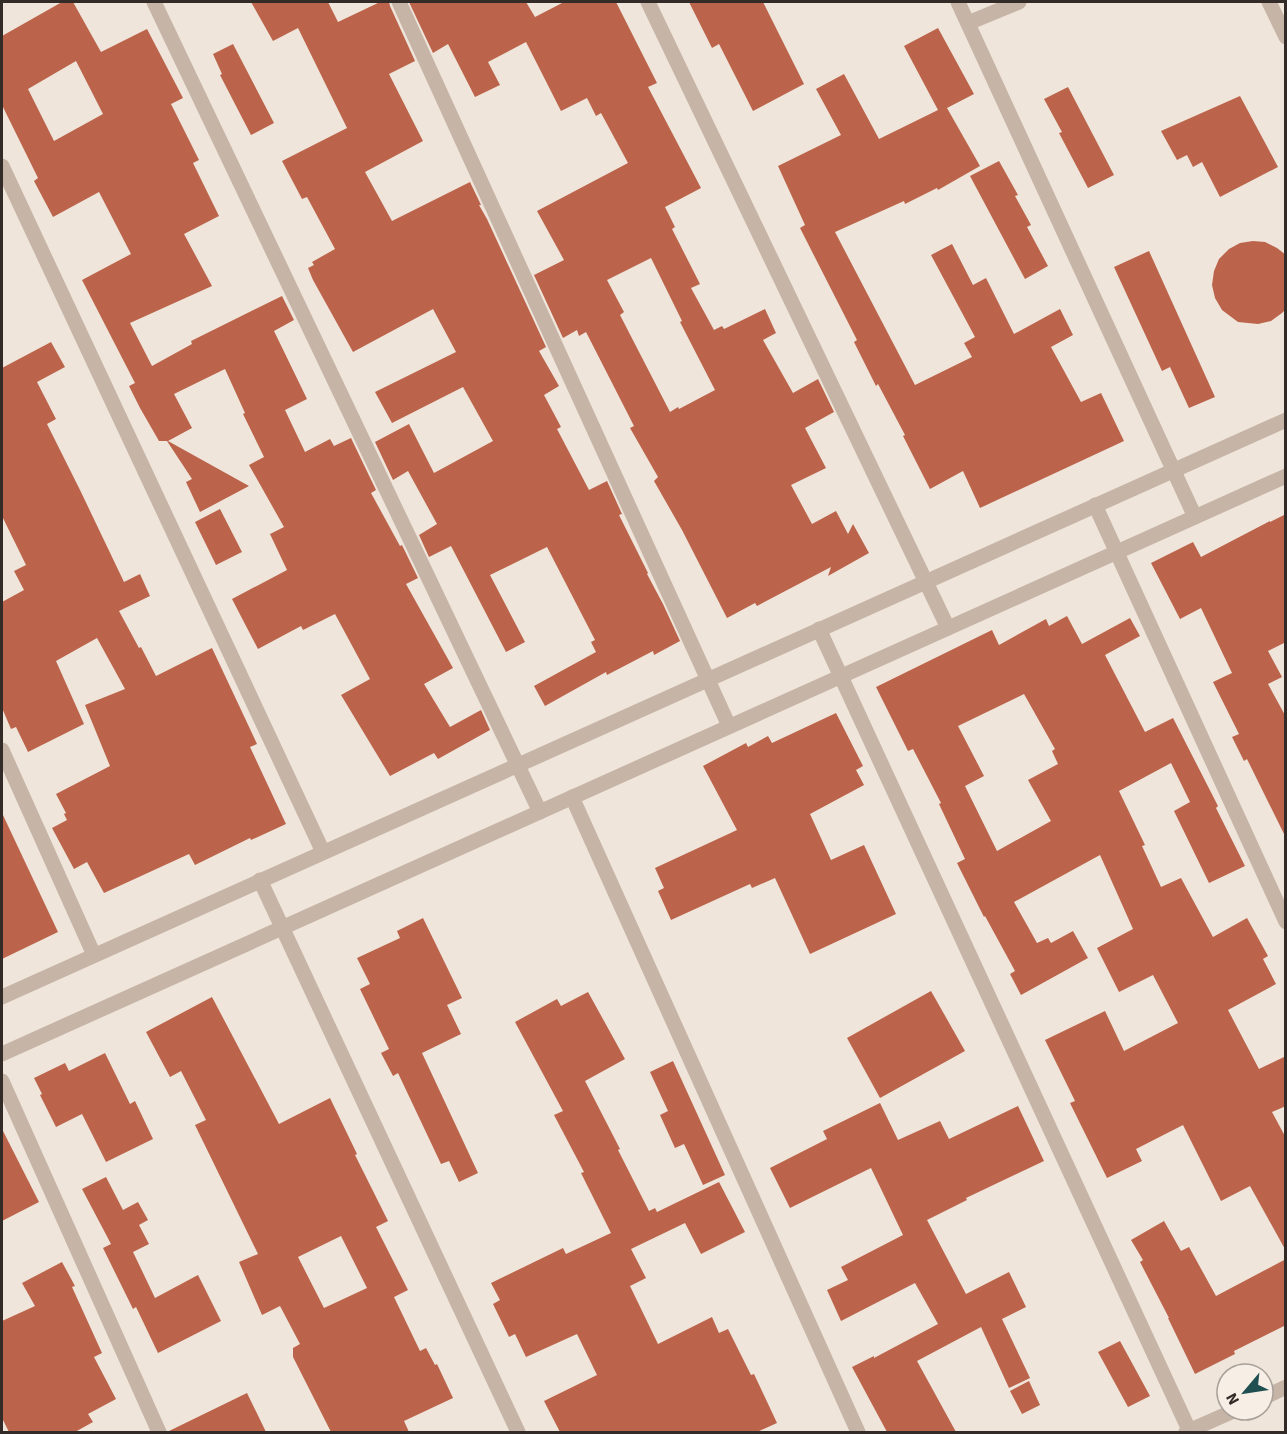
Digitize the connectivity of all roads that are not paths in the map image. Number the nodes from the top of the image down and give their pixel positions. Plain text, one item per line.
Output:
1 (154, 2) edge
2 (399, 2) edge
3 (648, 2) edge
4 (958, 2) edge
5 (1018, 2) edge
6 (1269, 2) edge
7 (968, 23) junction
8 (1286, 37) edge
9 (2, 166) edge
10 (1286, 420) edge
11 (1173, 470) junction
12 (1286, 476) edge
13 (1095, 505) junction
14 (1194, 517) junction
15 (1117, 552) junction
16 (926, 581) junction
17 (948, 628) junction
18 (819, 629) junction
19 (841, 676) junction
20 (708, 680) junction
21 (729, 726) junction
22 (2, 750) edge
23 (518, 765) junction
24 (572, 797) junction
25 (540, 812) junction
26 (323, 852) junction
27 (260, 880) junction
28 (1286, 922) edge
29 (282, 928) junction
30 (94, 955) junction
31 (2, 997) edge
32 (2, 1054) edge
33 (2, 1081) edge
34 (1215, 1420) edge
35 (159, 1432) edge
36 (518, 1432) edge
37 (858, 1432) edge
38 (1188, 1432) edge

1 - 23 street
2 - 20 street
3 - 16 street
4 - 7 street
5 - 7 street
6 - 8 street
7 - 11 street
9 - 26 street
10 - 11 street
11 - 13 street
11 - 14 street
12 - 14 street
13 - 15 street
13 - 16 street
14 - 15 street
15 - 17 street
15 - 28 street
16 - 17 street
16 - 18 street
17 - 19 street
18 - 19 street
18 - 20 street
19 - 21 street
19 - 38 street
20 - 21 street
20 - 23 street
21 - 24 street
22 - 30 street
23 - 25 street
23 - 26 street
24 - 25 street
24 - 37 street
25 - 29 street
26 - 27 street
27 - 29 street
27 - 30 street
29 - 32 street
29 - 36 street
30 - 31 street
33 - 35 street
34 - 38 street

